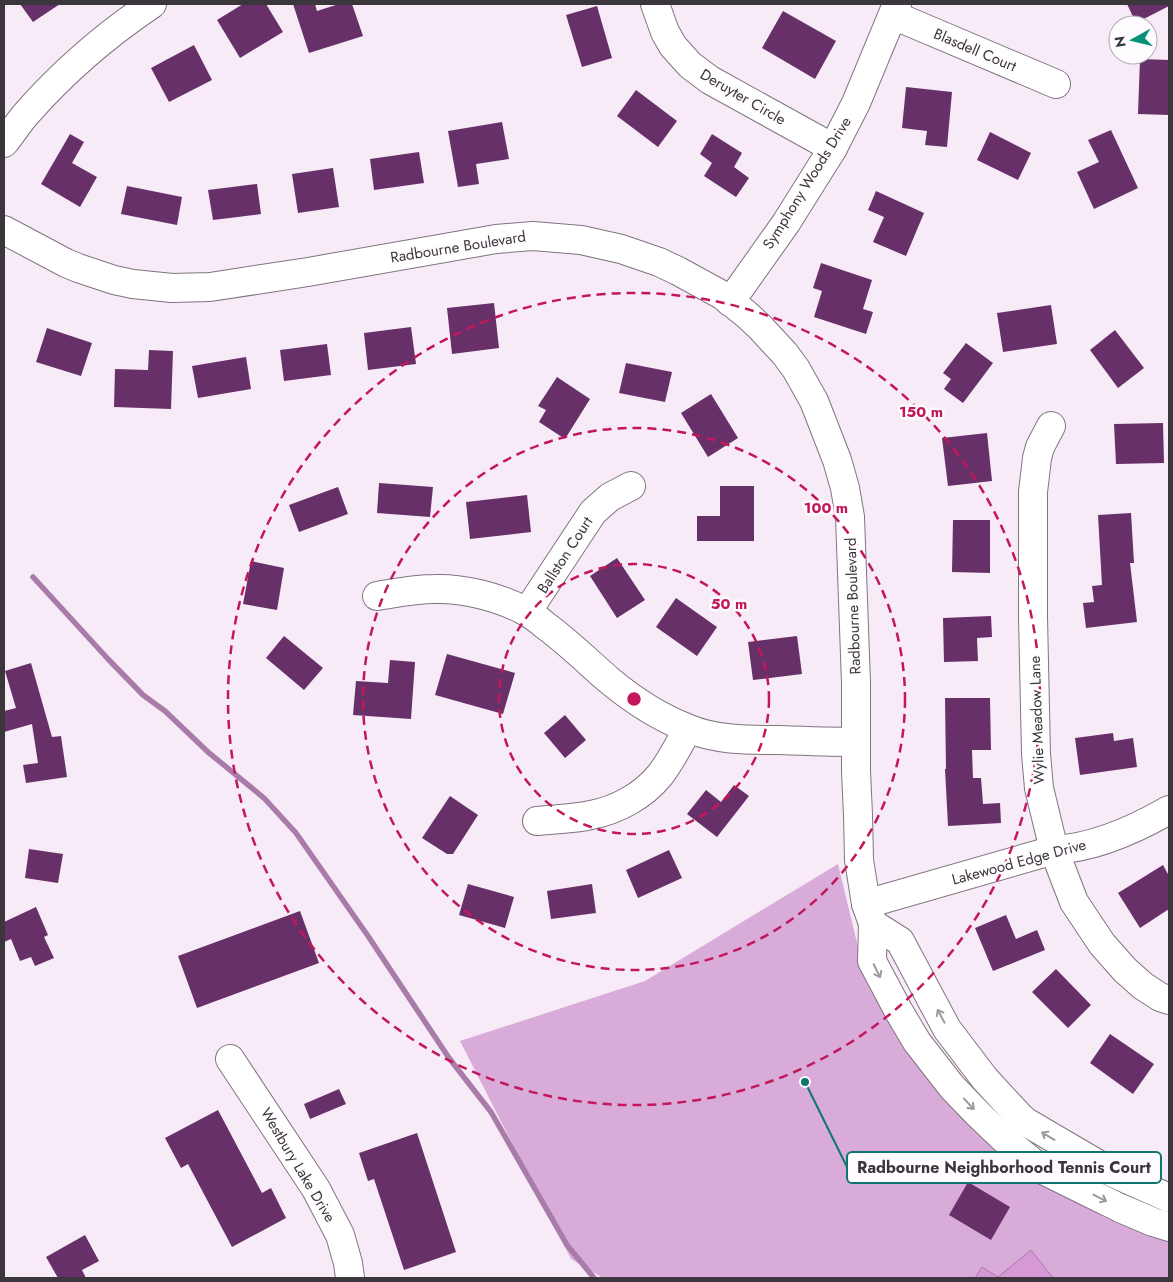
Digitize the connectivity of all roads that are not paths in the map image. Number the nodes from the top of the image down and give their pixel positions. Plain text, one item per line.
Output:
1 (152, 4) edge
2 (655, 4) edge
3 (895, 9) edge
4 (1056, 84) dead end
5 (4, 143) edge
6 (833, 148) junction
7 (4, 230) edge
8 (730, 302) junction
9 (1050, 426) dead end
10 (631, 486) dead end
11 (377, 596) dead end
12 (527, 612) junction
13 (688, 729) junction
14 (856, 742) junction
15 (1169, 810) edge
16 (537, 821) dead end
17 (1054, 850) junction
18 (869, 914) junction
19 (1169, 1000) edge
20 (230, 1059) dead end
21 (1169, 1198) edge
22 (1169, 1226) edge
23 (350, 1278) edge

1 - 5 street
2 - 6 street, Deruyter Circle
3 - 4 street, Blasdell Court
3 - 6 street, Symphony Woods Drive
6 - 8 street, Symphony Woods Drive
7 - 8 street, Radbourne Boulevard
8 - 14 street, Radbourne Boulevard
9 - 17 street, Wylie Meadow Lane
10 - 12 street, Ballston Court
11 - 12 street
12 - 13 street
13 - 14 street
13 - 16 street
14 - 18 street, Radbourne Boulevard
15 - 17 street, Lakewood Edge Drive
17 - 18 street, Lakewood Edge Drive
17 - 19 street, Wylie Meadow Lane
21 -> 18 street
18 -> 22 street, Radbourne Boulevard
20 - 23 street, Westbury Lake Drive

